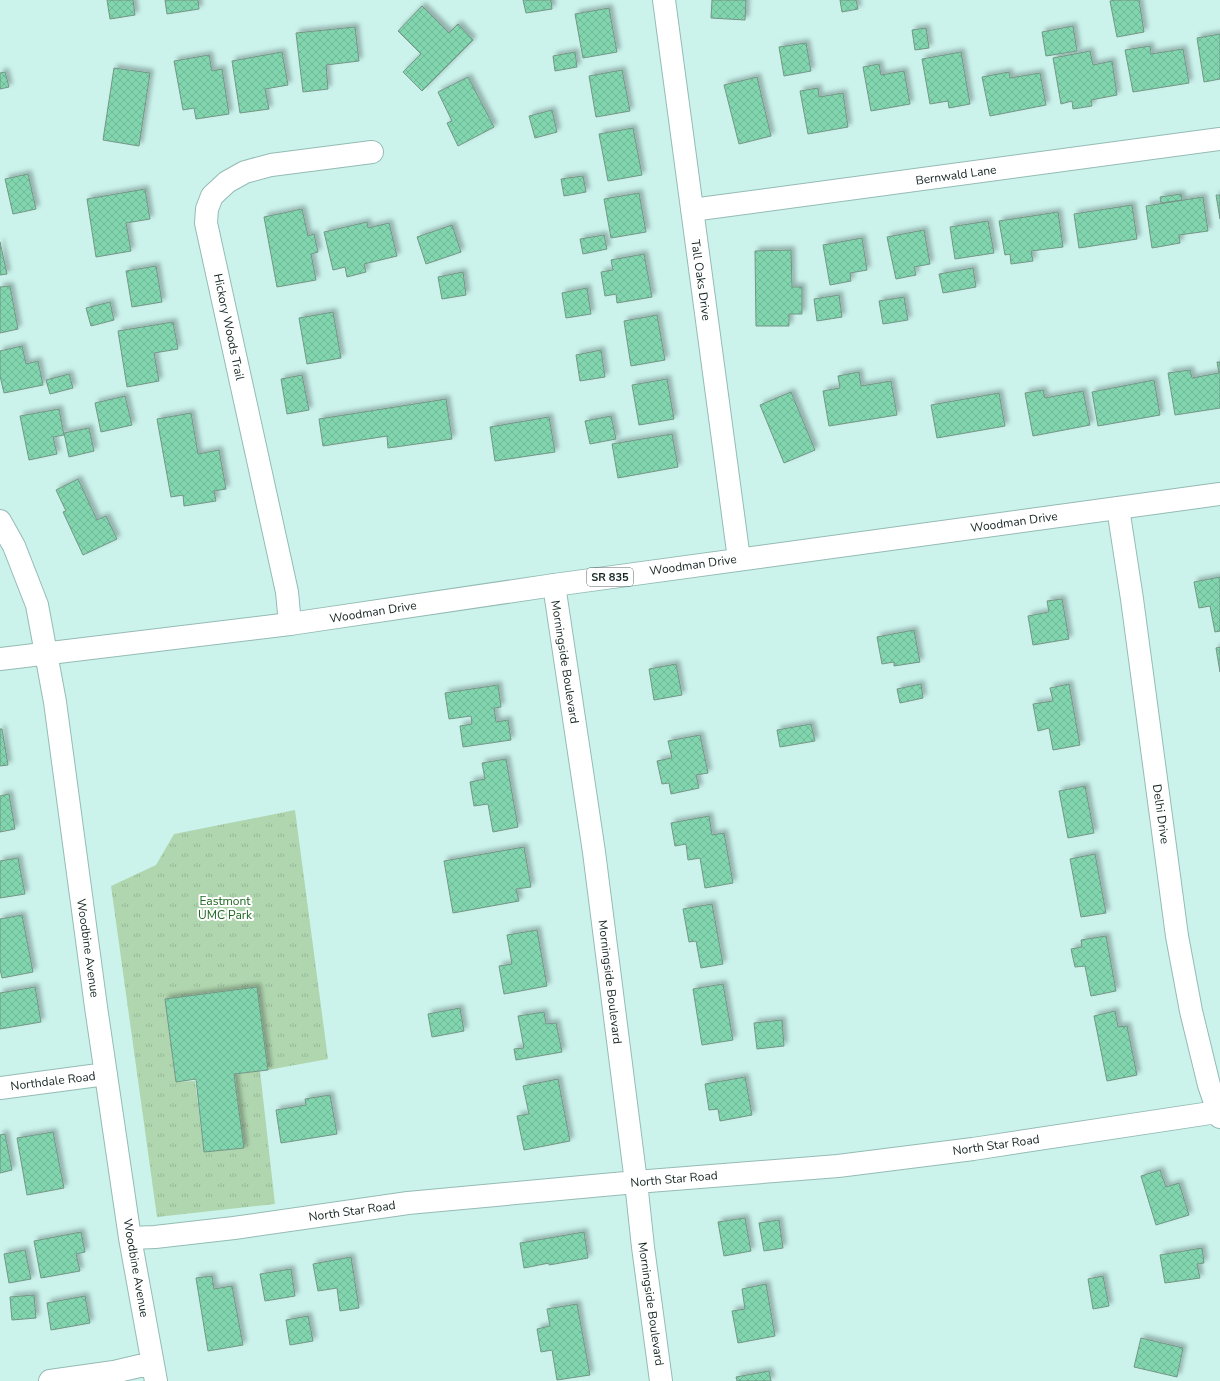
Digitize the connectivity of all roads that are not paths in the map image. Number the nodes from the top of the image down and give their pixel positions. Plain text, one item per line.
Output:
1 (664, 0) edge
2 (1220, 139) edge
3 (372, 152) dead end
4 (692, 210) junction
5 (1220, 494) edge
6 (1118, 508) junction
7 (0, 521) edge
8 (739, 559) junction
9 (554, 585) junction
10 (290, 624) junction
11 (46, 654) junction
12 (0, 659) edge
13 (106, 1074) junction
14 (0, 1088) edge
15 (1219, 1114) edge
16 (636, 1182) junction
17 (130, 1238) junction
18 (154, 1372) edge
19 (50, 1381) edge
20 (661, 1381) edge

1 - 4 street, Tall Oaks Drive
2 - 4 street, Bernwald Lane
3 - 10 street, Hickory Woods Trail
4 - 8 street, Tall Oaks Drive
5 - 6 street, Woodman Drive / SR 835
6 - 8 street, Woodman Drive / SR 835
6 - 15 street, Delhi Drive
7 - 11 street, Woodbine Avenue
8 - 9 street, Woodman Drive / SR 835
9 - 10 street, Woodman Drive / SR 835
9 - 16 street, Morningside Boulevard
10 - 11 street, Woodman Drive / SR 835
11 - 12 street, Woodman Drive / SR 835
11 - 13 street, Woodbine Avenue
13 - 14 street, Northdale Road
13 - 17 street, Woodbine Avenue
15 - 16 street, North Star Road
16 - 17 street, North Star Road
16 - 20 street, Morningside Boulevard
17 - 18 street, Woodbine Avenue
18 - 19 street

